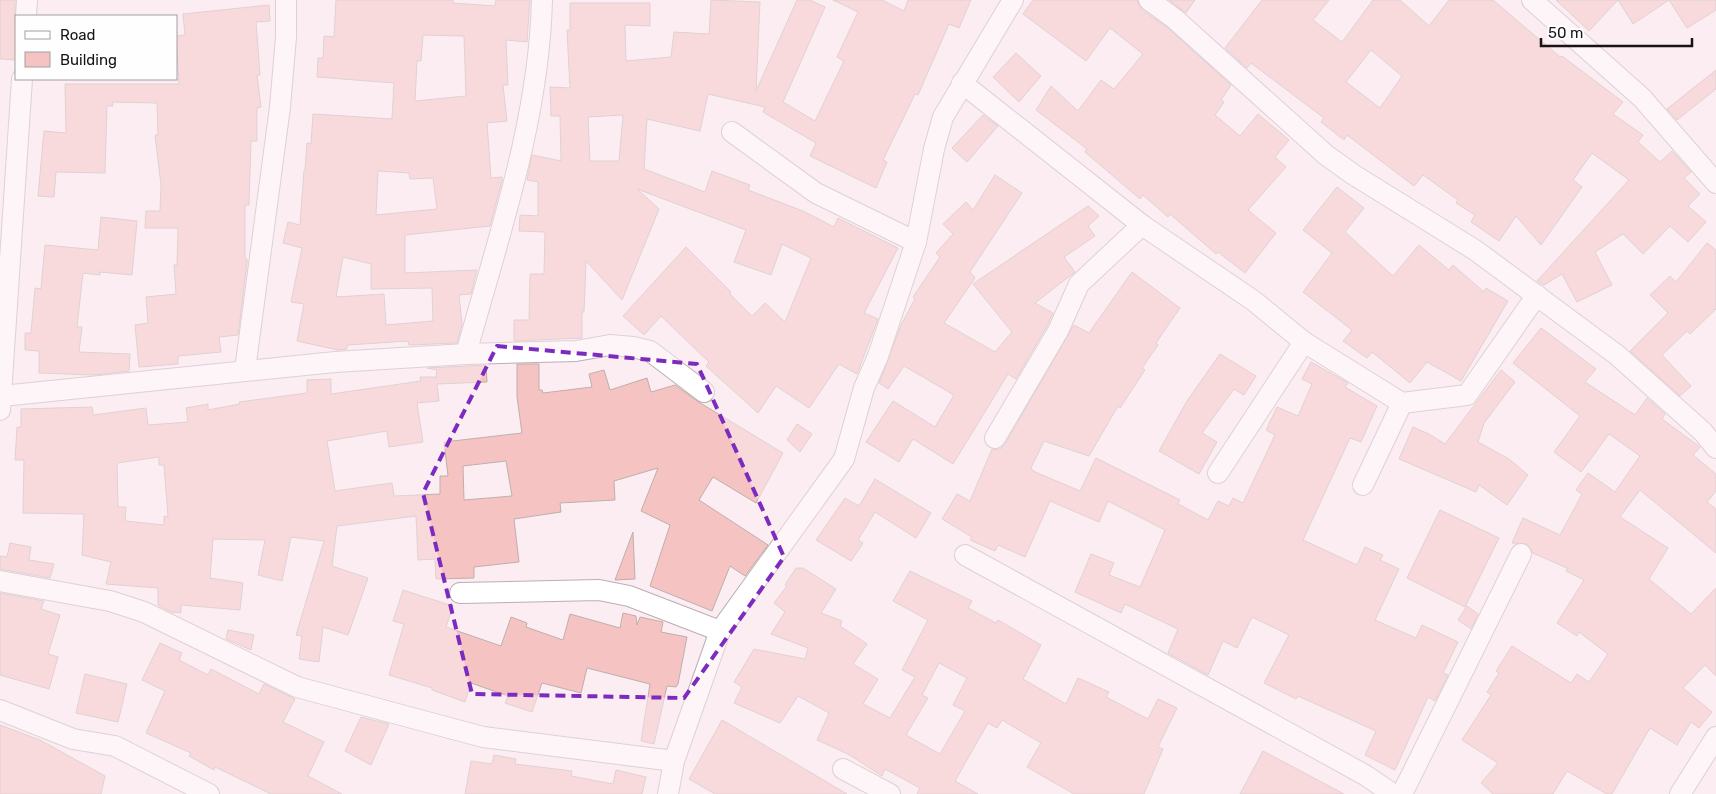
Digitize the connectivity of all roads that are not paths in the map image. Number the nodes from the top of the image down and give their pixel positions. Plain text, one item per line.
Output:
1 (27, 0) edge
2 (286, 0) edge
3 (542, 0) edge
4 (1013, 0) edge
5 (1149, 0) edge
6 (1532, 0) edge
7 (26, 15) edge
8 (22, 80) edge
9 (962, 83) junction
10 (732, 132) dead end
11 (1716, 183) edge
12 (1142, 225) junction
13 (916, 242) junction
14 (1537, 295) junction
15 (1304, 342) junction
16 (466, 354) junction
17 (245, 370) junction
18 (704, 392) dead end
19 (1, 403) edge
20 (1402, 403) junction
21 (995, 438) dead end
22 (1716, 448) edge
23 (1218, 473) dead end
24 (1363, 485) dead end
25 (1521, 554) dead end
26 (965, 555) dead end
27 (0, 581) edge
28 (460, 593) dead end
29 (720, 631) junction
30 (0, 710) edge
31 (1716, 737) edge
32 (674, 761) junction
33 (843, 769) dead end
34 (210, 794) edge
35 (668, 794) edge
36 (890, 794) edge
37 (1393, 794) edge
38 (1402, 794) edge
39 (1680, 794) edge

1 - 7 street
2 - 17 street
3 - 16 street
4 - 9 street
5 - 14 street
6 - 11 street
8 - 19 street
9 - 12 street
9 - 13 street
10 - 13 street
12 - 15 street
12 - 21 street
13 - 29 street
14 - 20 street
14 - 22 street
15 - 20 street
15 - 23 street
16 - 17 street
16 - 18 street
17 - 19 street
20 - 24 street
25 - 38 street
26 - 37 street
27 - 32 street
28 - 29 street
29 - 32 street
30 - 34 street
31 - 39 street
32 - 35 street
33 - 36 street

